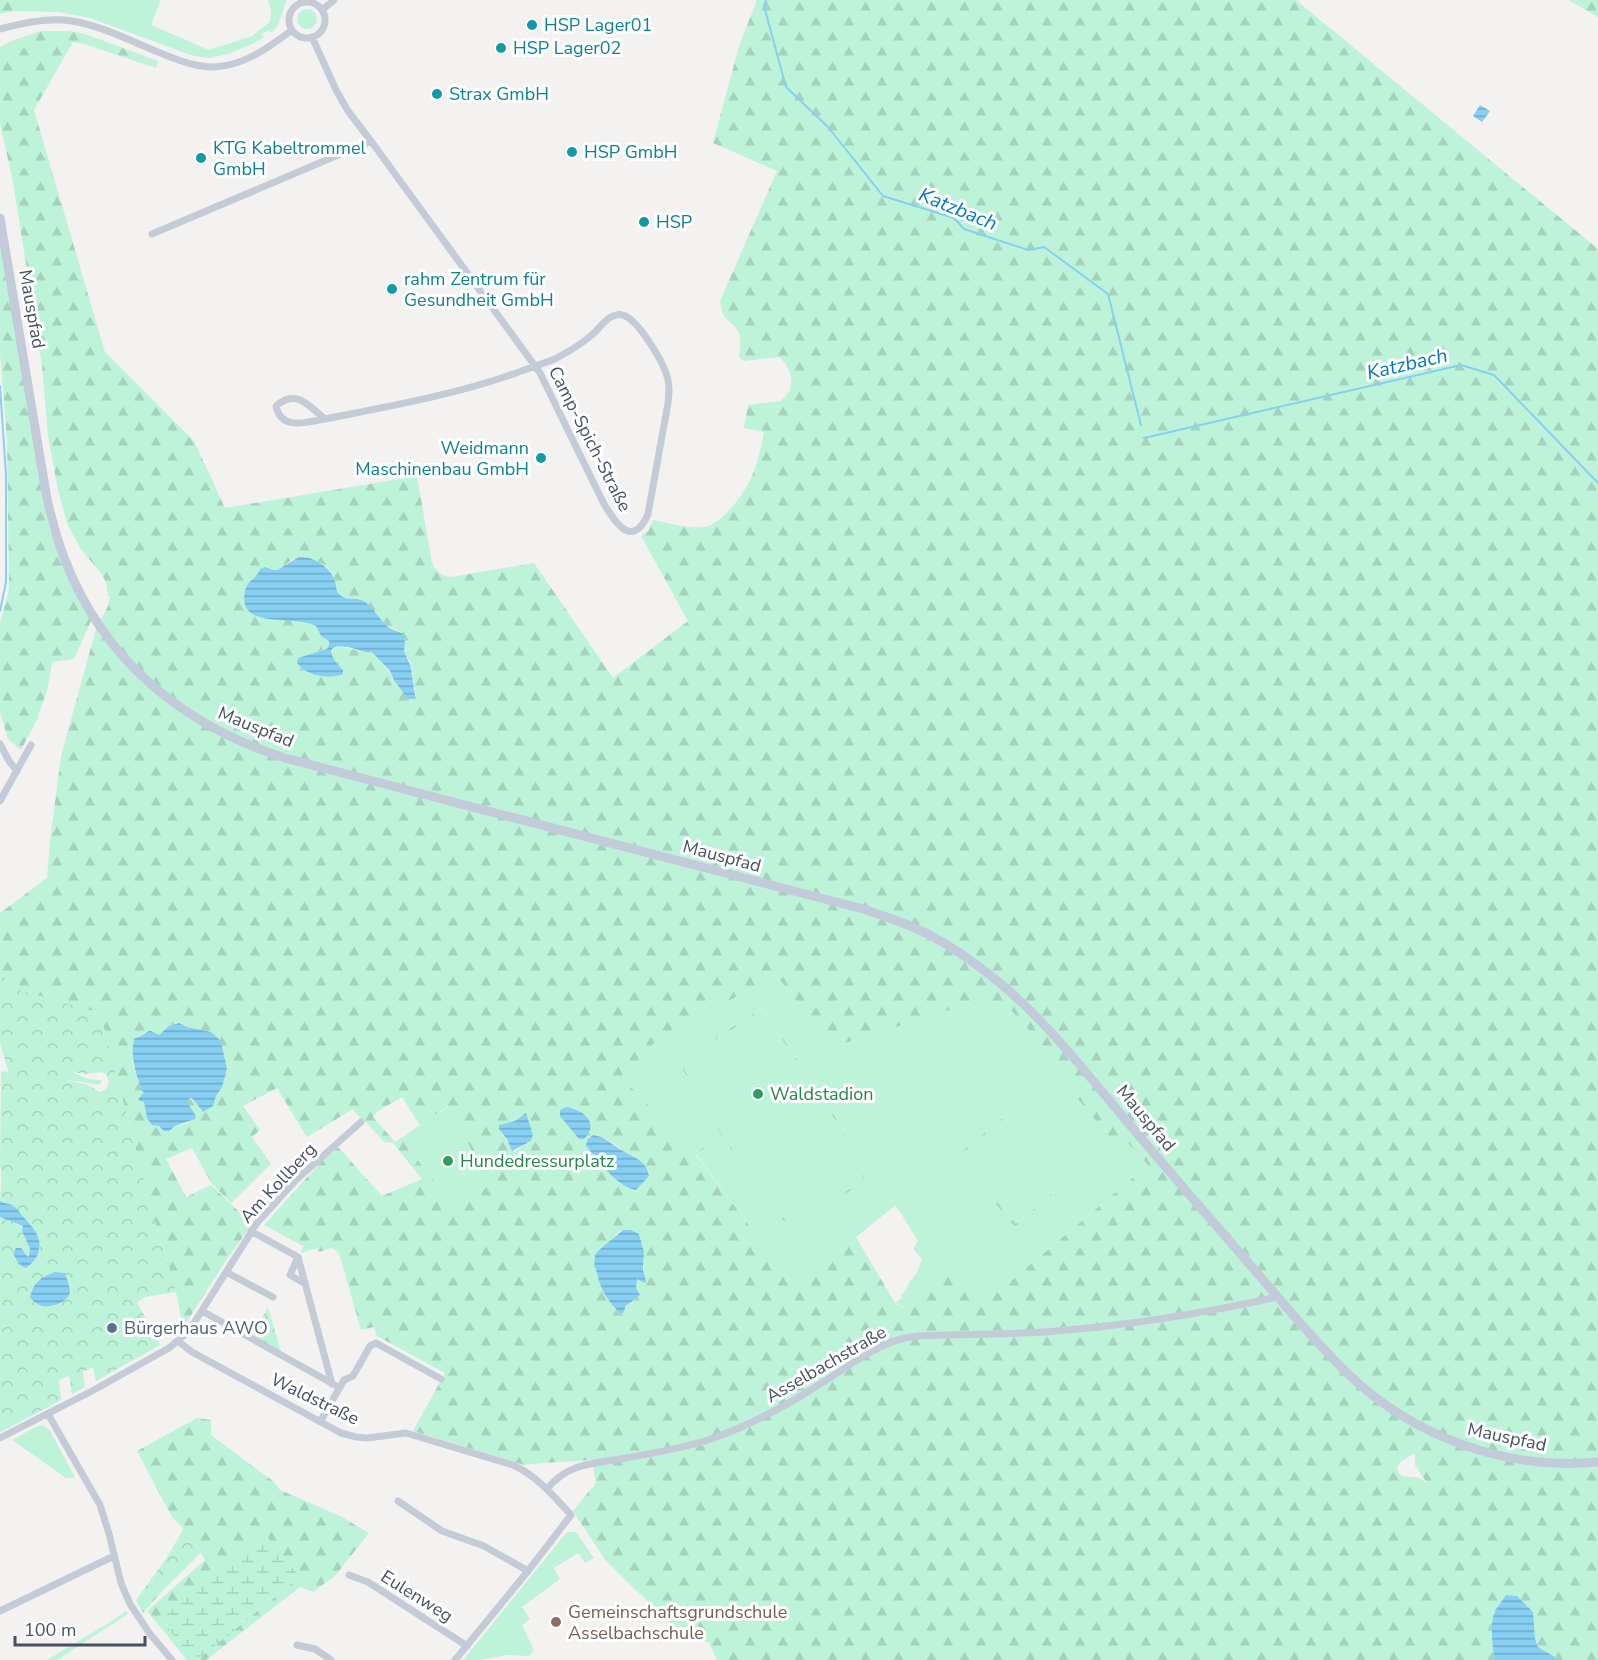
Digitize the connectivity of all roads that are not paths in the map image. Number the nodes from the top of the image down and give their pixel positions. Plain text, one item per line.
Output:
1 (334, 0) edge
2 (302, 1) edge
3 (322, 9) junction
4 (0, 29) edge
5 (292, 30) junction
6 (312, 37) junction
7 (371, 141) junction
8 (0, 218) edge
9 (152, 234) dead end
10 (536, 366) junction
11 (325, 419) junction
12 (0, 744) edge
13 (31, 745) dead end
14 (17, 771) junction
15 (0, 801) edge
16 (361, 1122) dead end
17 (251, 1231) junction
18 (298, 1257) junction
19 (226, 1272) junction
20 (304, 1282) junction
21 (273, 1297) dead end
22 (1277, 1297) junction
23 (202, 1311) junction
24 (178, 1341) junction
25 (441, 1378) dead end
26 (336, 1386) junction
27 (48, 1414) junction
28 (320, 1422) junction
29 (0, 1438) edge
30 (1598, 1462) edge
31 (547, 1489) junction
32 (398, 1501) dead end
33 (114, 1556) junction
34 (528, 1571) junction
35 (349, 1575) dead end
36 (0, 1611) edge
37 (297, 1645) dead end
38 (467, 1646) junction
39 (172, 1660) edge
40 (331, 1660) edge
41 (455, 1660) edge

1 - 3 street
2 - 3 street
2 - 5 street
3 - 6 street
4 - 5 street
5 - 6 street
6 - 7 street, Camp-Spich-Straße
7 - 9 street
7 - 10 street, Camp-Spich-Straße
8 - 22 street, Mauspfad
10 - 10 street, Camp-Spich-Straße
10 - 11 street, Camp-Spich-Straße
11 - 11 street, Camp-Spich-Straße
12 - 14 street
13 - 14 street
14 - 15 street
16 - 17 street, Am Kollberg
17 - 18 street
17 - 19 street, Am Kollberg
18 - 20 street
18 - 20 street
19 - 21 street
19 - 23 street, Am Kollberg
20 - 26 street
22 - 30 street, Mauspfad
22 - 31 street, Asselbachstraße
23 - 24 street, Am Kollberg
23 - 26 street
24 - 27 street
24 - 28 street, Waldstraße
25 - 26 street
26 - 28 street
27 - 29 street
27 - 33 street
28 - 31 street, Waldstraße
31 - 34 street, Waldstraße
32 - 34 street
33 - 36 street
33 - 39 street
34 - 38 street
35 - 38 street, Eulenweg
37 - 40 street
38 - 41 street

